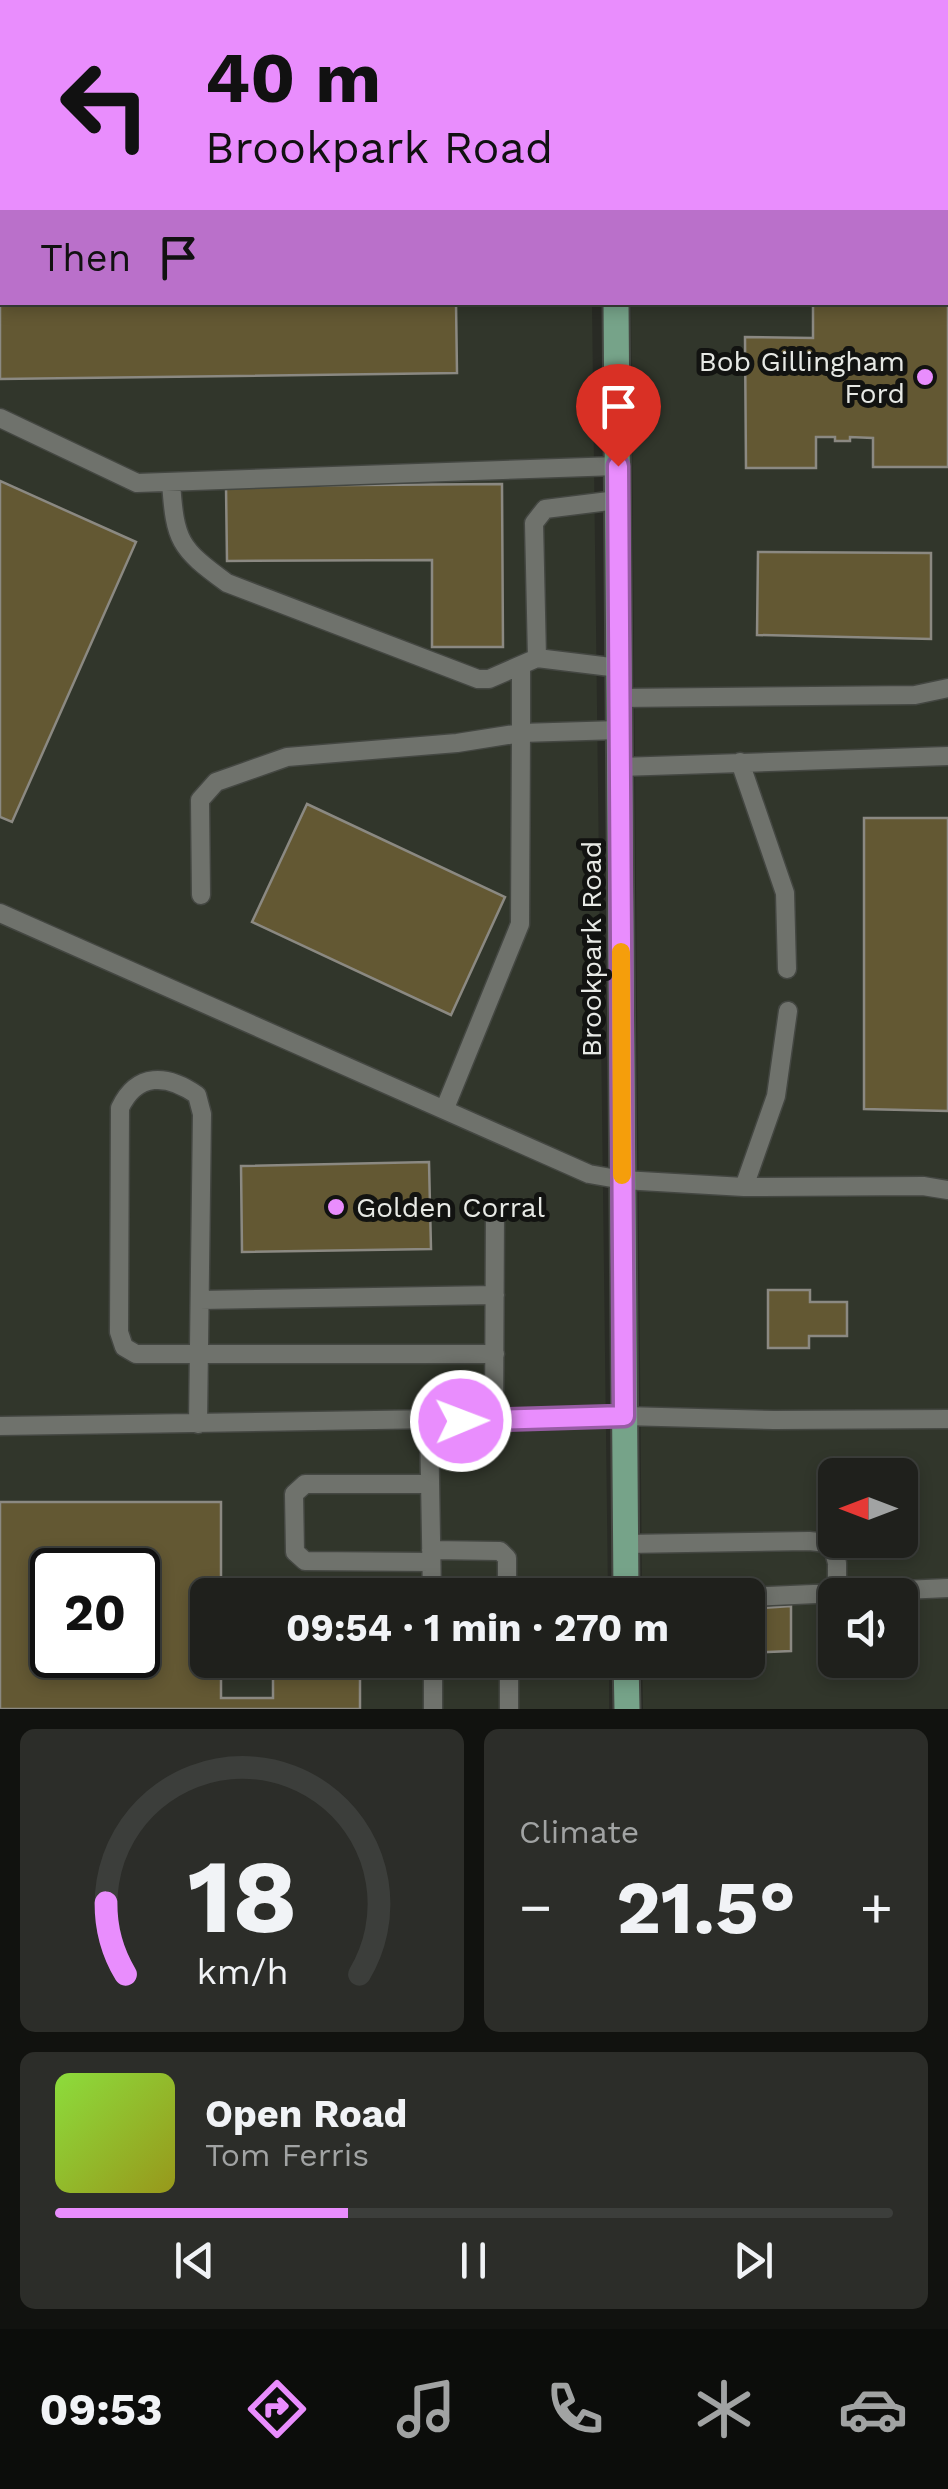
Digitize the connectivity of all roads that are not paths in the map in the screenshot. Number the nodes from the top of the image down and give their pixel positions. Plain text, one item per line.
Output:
1 (616, 305) edge
2 (0, 418) edge
3 (618, 466) junction
4 (171, 482) junction
5 (618, 500) junction
6 (529, 661) junction
7 (619, 668) junction
8 (948, 688) edge
9 (619, 698) junction
10 (619, 730) junction
11 (520, 733) junction
12 (948, 756) edge
13 (740, 762) junction
14 (620, 767) junction
15 (201, 895) dead end
16 (0, 913) edge
17 (787, 970) dead end
18 (788, 1011) dead end
19 (445, 1108) junction
20 (622, 1180) junction
21 (744, 1187) junction
22 (948, 1190) edge
23 (495, 1210) dead end
24 (494, 1295) junction
25 (200, 1300) junction
26 (200, 1354) junction
27 (494, 1354) junction
28 (624, 1416) junction
29 (948, 1419) edge
30 (494, 1421) junction
31 (429, 1422) junction
32 (198, 1424) junction
33 (0, 1426) edge
34 (430, 1484) junction
35 (625, 1544) junction
36 (431, 1556) junction
37 (432, 1578) edge
38 (507, 1578) edge
39 (626, 1578) edge
40 (837, 1578) edge
41 (948, 1588) edge
42 (918, 1589) edge
43 (818, 1594) edge
44 (765, 1595) edge
45 (432, 1678) edge
46 (509, 1678) edge
47 (626, 1678) edge
48 (433, 1709) edge
49 (510, 1709) edge
50 (626, 1709) edge

1 - 3 main road, Brookpark Road
2 - 4 lane
3 - 4 lane
3 - 5 main road, Brookpark Road
4 - 6 lane
5 - 6 lane
5 - 7 main road, Brookpark Road
6 - 7 lane
6 - 11 lane
7 - 9 main road, Brookpark Road
8 - 9 lane
9 - 10 main road, Brookpark Road
10 - 11 lane
10 - 14 main road, Brookpark Road
11 - 15 lane
11 - 19 lane
12 - 13 lane
13 - 14 lane
13 - 17 lane
14 - 20 main road, Brookpark Road
16 - 19 lane
18 - 21 lane
19 - 20 lane
20 - 21 lane
20 - 28 main road, Brookpark Road
21 - 22 lane
23 - 24 lane
24 - 25 lane
24 - 27 lane
25 - 26 lane
25 - 26 lane
26 - 27 lane
26 - 32 lane
27 - 30 lane
28 - 29 lane
28 - 30 lane
28 - 35 main road, Brookpark Road
30 - 31 lane
31 - 32 lane
31 - 34 lane
32 - 33 lane
34 - 36 lane
34 - 36 lane
35 - 39 main road, Brookpark Road
35 - 40 lane
36 - 37 lane
36 - 38 lane
41 - 42 lane
43 - 44 lane
45 - 48 lane
46 - 49 lane
47 - 50 main road

